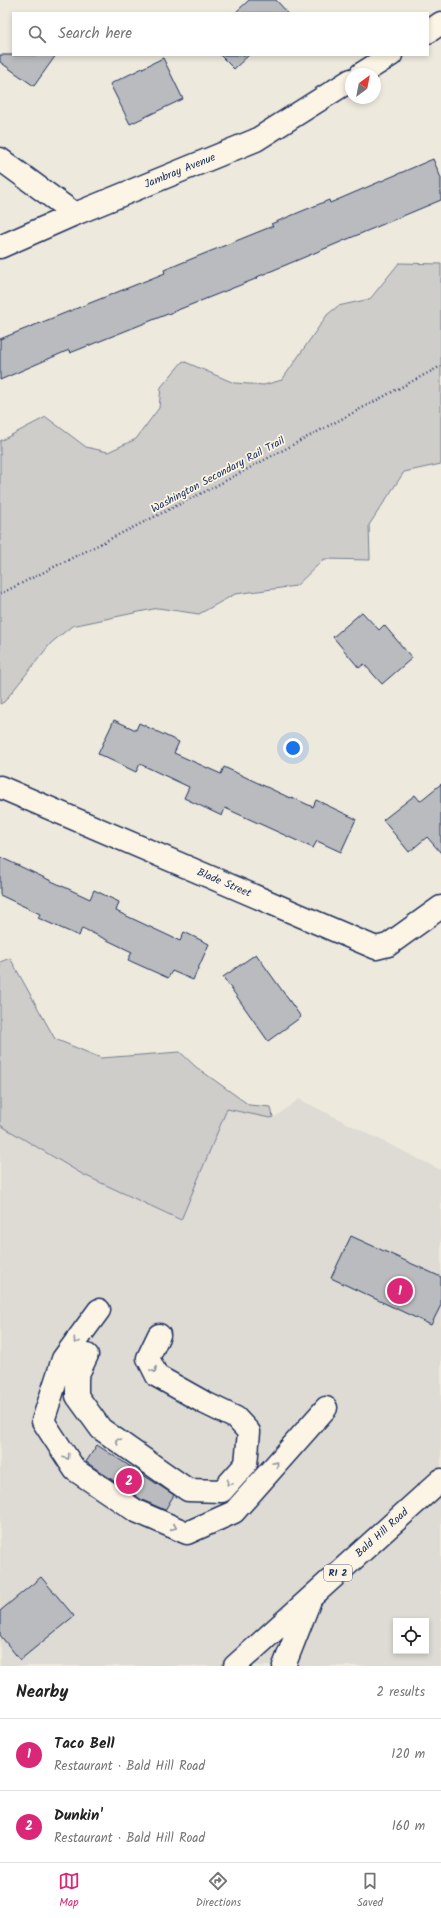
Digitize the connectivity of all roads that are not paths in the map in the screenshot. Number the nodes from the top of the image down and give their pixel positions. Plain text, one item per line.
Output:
1 (441, 23) edge
2 (429, 31) edge
3 (389, 56) edge
4 (370, 68) edge
5 (345, 84) edge
6 (0, 159) edge
7 (75, 214) junction
8 (0, 247) edge
9 (0, 787) edge
10 (441, 907) edge
11 (99, 1310) dead end
12 (159, 1335) dead end
13 (87, 1356) dead end
14 (326, 1408) dead end
15 (441, 1480) edge
16 (312, 1596) junction
17 (235, 1666) edge
18 (284, 1666) edge

1 - 2 street
3 - 4 street
5 - 7 street, Jambray Avenue
6 - 7 street
7 - 8 street, Jambray Avenue
9 - 10 street, Blade Street
11 -> 14 street
12 -> 13 street
15 - 16 street, Bald Hill Road / RI 2
16 - 17 street, Bald Hill Road / RI 2
16 - 18 street

